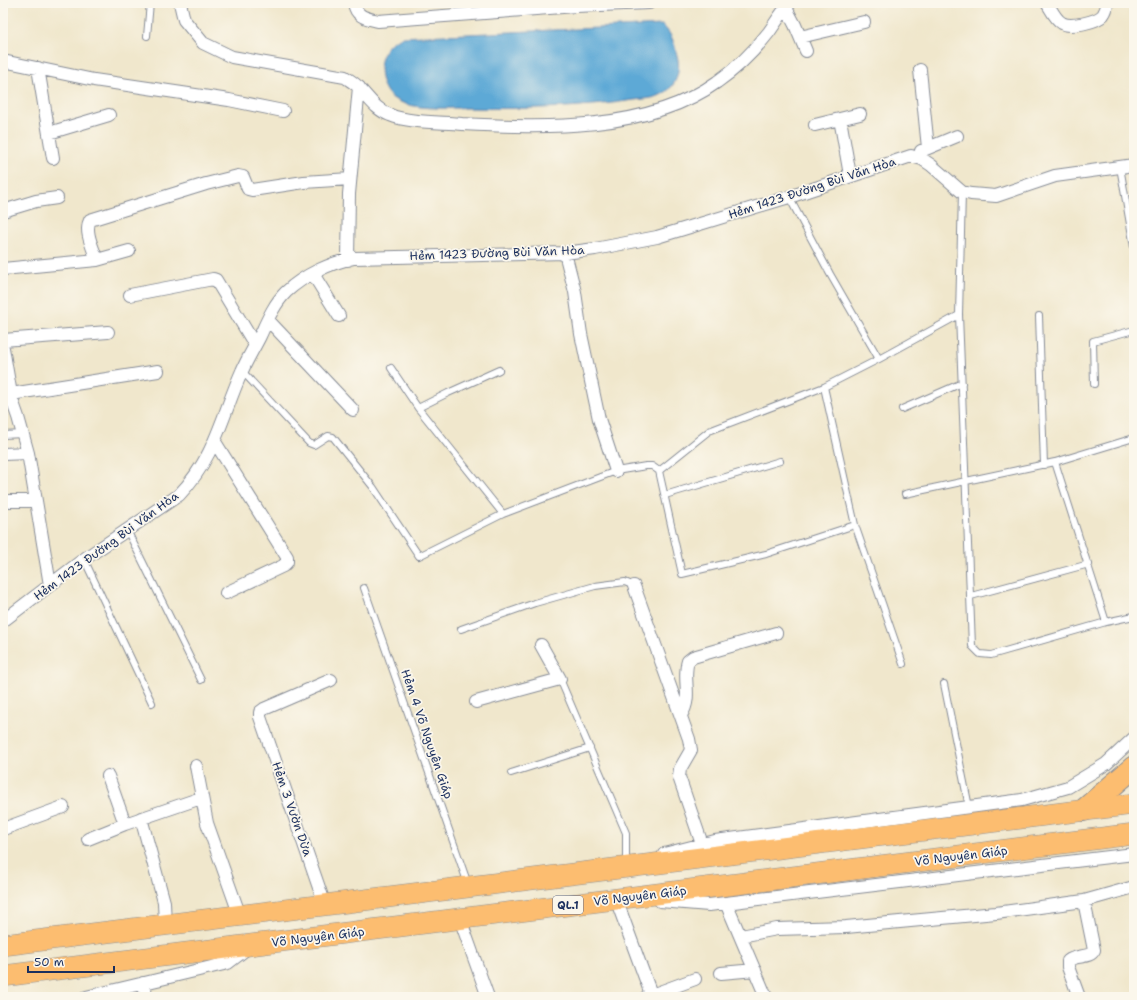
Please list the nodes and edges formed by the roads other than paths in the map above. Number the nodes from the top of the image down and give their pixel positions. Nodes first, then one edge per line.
1 (150, 3) edge
2 (180, 3) edge
3 (354, 3) edge
4 (649, 3) edge
5 (1047, 3) edge
6 (1107, 3) edge
7 (576, 5) edge
8 (788, 6) edge
9 (864, 22) dead end
10 (147, 36) dead end
11 (800, 37) junction
12 (806, 51) dead end
13 (3, 61) edge
14 (38, 68) junction
15 (920, 70) dead end
16 (359, 87) junction
17 (283, 110) dead end
18 (860, 114) dead end
19 (109, 115) dead end
20 (840, 119) junction
21 (816, 125) dead end
22 (49, 133) junction
23 (957, 136) dead end
24 (928, 148) junction
25 (911, 156) junction
26 (53, 158) dead end
27 (1134, 165) edge
28 (1120, 167) junction
29 (850, 175) junction
30 (350, 179) junction
31 (962, 192) junction
32 (789, 197) junction
33 (57, 198) dead end
34 (3, 211) edge
35 (1134, 247) edge
36 (129, 251) dead end
37 (565, 252) junction
38 (97, 260) junction
39 (348, 260) junction
40 (3, 269) edge
41 (313, 274) junction
42 (130, 295) dead end
43 (959, 314) junction
44 (339, 316) dead end
45 (1039, 316) dead end
46 (268, 320) junction
47 (1134, 330) edge
48 (108, 332) dead end
49 (3, 340) edge
50 (255, 345) junction
51 (3, 348) edge
52 (880, 359) junction
53 (391, 368) dead end
54 (499, 370) dead end
55 (242, 371) junction
56 (158, 372) dead end
57 (962, 383) junction
58 (1094, 384) dead end
59 (824, 387) junction
60 (10, 394) junction
61 (8, 408) edge
62 (418, 408) junction
63 (902, 409) dead end
64 (352, 410) dead end
65 (23, 434) junction
66 (3, 435) edge
67 (1134, 438) edge
68 (215, 442) junction
69 (28, 453) junction
70 (3, 454) edge
71 (780, 461) dead end
72 (1055, 462) junction
73 (1044, 464) junction
74 (616, 471) junction
75 (659, 471) junction
76 (967, 482) junction
77 (905, 494) dead end
78 (665, 495) junction
79 (3, 501) edge
80 (36, 501) junction
81 (503, 514) junction
82 (855, 525) junction
83 (127, 530) junction
84 (84, 559) junction
85 (1089, 564) junction
86 (50, 585) junction
87 (634, 586) joint
88 (364, 588) dead end
89 (226, 593) dead end
90 (971, 596) junction
91 (1134, 616) edge
92 (3, 621) edge
93 (1106, 622) junction
94 (461, 629) dead end
95 (776, 633) dead end
96 (541, 645) dead end
97 (903, 664) dead end
98 (560, 679) junction
99 (201, 680) dead end
100 (331, 680) dead end
101 (944, 684) dead end
102 (476, 702) dead end
103 (152, 703) dead end
104 (681, 715) junction
105 (1134, 738) edge
106 (590, 748) junction
107 (196, 766) dead end
108 (1134, 767) edge
109 (511, 773) dead end
110 (108, 776) dead end
111 (201, 798) junction
112 (1134, 804) edge
113 (62, 807) dead end
114 (969, 807) junction
115 (1084, 810) junction
116 (141, 818) junction
117 (125, 824) junction
118 (3, 829) edge
119 (1134, 834) edge
120 (88, 839) dead end
121 (702, 844) junction
122 (1134, 854) edge
123 (626, 864) junction
124 (598, 871) junction
125 (469, 887) junction
126 (1134, 887) edge
127 (619, 899) junction
128 (1084, 900) junction
129 (726, 903) junction
130 (325, 905) junction
131 (240, 916) junction
132 (460, 919) junction
133 (165, 925) junction
134 (741, 936) junction
135 (3, 945) edge
136 (251, 945) junction
137 (755, 970) junction
138 (721, 973) dead end
139 (3, 976) edge
140 (695, 979) dead end
141 (143, 983) junction
142 (649, 996) edge
143 (86, 997) edge
144 (147, 997) edge
145 (488, 997) edge
146 (766, 997) edge
147 (1079, 997) edge

1 - 10 lane
2 - 16 street
3 - 7 street
4 - 7 street
5 - 6 street
8 - 11 street
8 - 16 street
9 - 11 street
11 - 12 street
13 - 14 street
14 - 17 street
14 - 22 street
15 - 24 street
16 - 30 street
18 - 20 street
19 - 22 street
20 - 21 street
20 - 29 street
22 - 26 street
23 - 24 street
24 - 25 street
25 - 29 street, Hẻm 1423 Đường Bùi Văn Hòa
25 - 31 street, Hẻm 1423 Đường Bùi Văn Hòa
27 - 28 street
28 - 31 street
28 - 35 lane
29 - 32 street, Hẻm 1423 Đường Bùi Văn Hòa
30 - 38 street
30 - 39 street
31 - 43 lane
32 - 37 street, Hẻm 1423 Đường Bùi Văn Hòa
32 - 52 lane
33 - 34 street
36 - 38 street
37 - 39 street, Hẻm 1423 Đường Bùi Văn Hòa
37 - 74 street
38 - 40 street
39 - 41 street, Hẻm 1423 Đường Bùi Văn Hòa
41 - 44 street
41 - 46 street, Hẻm 1423 Đường Bùi Văn Hòa
42 - 50 street
43 - 52 lane
43 - 57 lane
45 - 73 lane
46 - 50 street, Hẻm 1423 Đường Bùi Văn Hòa
46 - 64 street
47 - 58 lane
48 - 49 street
50 - 55 street, Hẻm 1423 Đường Bùi Văn Hòa
51 - 60 street
52 - 59 lane
53 - 62 lane
54 - 62 lane
55 - 68 street, Hẻm 1423 Đường Bùi Văn Hòa
55 - 81 lane
56 - 60 street
57 - 63 lane
57 - 76 lane
59 - 75 lane
59 - 82 lane
60 - 61 street
61 - 65 street
62 - 81 lane
65 - 66 lane
65 - 69 street
67 - 72 lane
68 - 83 street, Hẻm 1423 Đường Bùi Văn Hòa
68 - 89 street
69 - 70 street
69 - 80 street
71 - 78 lane
72 - 73 lane
72 - 85 lane
73 - 76 lane
74 - 75 lane
74 - 81 lane
75 - 78 lane
76 - 77 lane
76 - 90 lane
78 - 82 lane
79 - 80 street
80 - 86 street
82 - 97 lane
83 - 84 street, Hẻm 1423 Đường Bùi Văn Hòa
83 - 99 lane
84 - 86 street, Hẻm 1423 Đường Bùi Văn Hòa
84 - 103 lane
85 - 90 lane
85 - 93 lane
86 - 92 street, Hẻm 1423 Đường Bùi Văn Hòa
87 - 94 lane
87 - 104 street
88 - 125 lane, Hẻm 4 Võ Nguyên Giáp
90 - 93 lane
91 - 93 lane
95 - 104 street
96 - 98 street
98 - 102 street
98 - 106 lane
100 - 130 street, Hẻm 3 Vườn Dừa
101 - 114 lane
104 - 121 street
105 - 114 street
106 - 109 lane
106 - 123 lane
107 - 111 street
108 - 115 highway
110 - 117 street
111 - 116 street
111 - 131 street
112 - 115 highway
113 - 118 street
114 - 121 street
115 - 124 highway
116 - 117 street
116 - 133 street
117 - 120 street
119 - 127 highway, Võ Nguyên Giáp / QL.1
121 - 123 street
122 - 129 street
123 - 124 street
124 - 125 highway
125 - 130 highway
126 - 128 street
127 - 129 street
127 - 132 highway, Võ Nguyên Giáp / QL.1
127 - 142 street
128 - 134 street
128 - 147 street
129 - 134 street
130 - 131 highway
131 - 133 highway
132 - 136 highway, Võ Nguyên Giáp / QL.1
132 - 145 street
133 - 135 highway
134 - 137 street
136 - 139 highway, Võ Nguyên Giáp / QL.1
136 - 141 street
137 - 138 street
137 - 146 street
140 - 142 street
141 - 143 street
141 - 144 street

